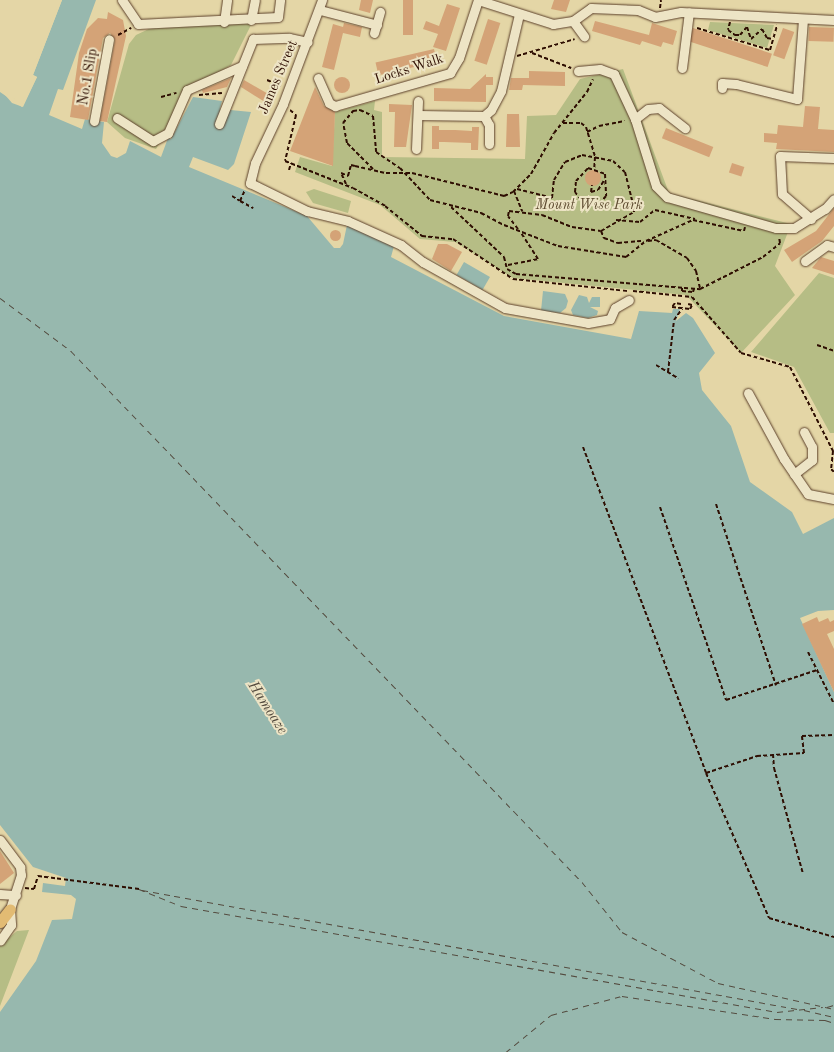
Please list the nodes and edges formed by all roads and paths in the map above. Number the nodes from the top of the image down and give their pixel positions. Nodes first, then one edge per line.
1 (122, 0) edge
2 (227, 0) edge
3 (255, 0) edge
4 (280, 0) edge
5 (322, 0) edge
6 (478, 0) edge
7 (320, 10) junction
8 (380, 12) dead end
9 (689, 12) junction
10 (519, 14) junction
11 (730, 15) junction
12 (778, 17) junction
13 (803, 19) junction
14 (251, 20) junction
15 (834, 20) edge
16 (573, 21) junction
17 (224, 22) junction
18 (138, 24) junction
19 (686, 25) junction
20 (584, 36) joint
21 (108, 39) joint
22 (773, 39) junction
23 (308, 42) junction
24 (532, 53) junction
25 (508, 54) junction
26 (242, 66) junction
27 (682, 68) dead end
28 (595, 70) junction
29 (578, 71) joint
30 (318, 78) dead end
31 (268, 80) dead end
32 (288, 88) junction
33 (722, 88) dead end
34 (190, 94) junction
35 (230, 94) junction
36 (161, 97) dead end
37 (418, 101) dead end
38 (283, 104) junction
39 (418, 115) junction
40 (484, 116) junction
41 (118, 118) dead end
42 (635, 118) junction
43 (94, 120) dead end
44 (563, 123) junction
45 (219, 124) dead end
46 (685, 128) dead end
47 (587, 132) junction
48 (489, 144) dead end
49 (416, 149) dead end
50 (834, 158) edge
51 (595, 159) junction
52 (291, 163) junction
53 (373, 169) junction
54 (289, 170) dead end
55 (594, 170) junction
56 (404, 173) junction
57 (605, 179) junction
58 (592, 185) dead end
59 (248, 186) dead end
60 (353, 188) junction
61 (516, 190) junction
62 (232, 196) dead end
63 (834, 199) edge
64 (240, 201) junction
65 (633, 204) junction
66 (628, 205) dead end
67 (451, 207) junction
68 (253, 208) dead end
69 (522, 211) junction
70 (810, 219) junction
71 (616, 220) junction
72 (696, 220) junction
73 (747, 222) junction
74 (776, 228) junction
75 (520, 231) junction
76 (601, 231) junction
77 (646, 241) junction
78 (834, 247) edge
79 (805, 261) dead end
80 (508, 265) junction
81 (682, 288) junction
82 (694, 289) junction
83 (700, 289) junction
84 (688, 291) junction
85 (687, 297) junction
86 (629, 300) dead end
87 (680, 304) dead end
88 (688, 304) dead end
89 (682, 309) junction
90 (818, 345) dead end
91 (834, 351) edge
92 (656, 366) dead end
93 (668, 372) junction
94 (678, 378) dead end
95 (748, 393) dead end
96 (804, 432) dead end
97 (583, 447) dead end
98 (833, 451) edge
99 (834, 472) edge
100 (794, 474) junction
101 (834, 499) edge
102 (716, 504) dead end
103 (660, 507) dead end
104 (808, 652) dead end
105 (817, 670) junction
106 (776, 685) junction
107 (834, 704) edge
108 (834, 735) edge
109 (773, 754) junction
110 (706, 773) junction
111 (0, 840) edge
112 (804, 874) dead end
113 (139, 889) dead end
114 (17, 891) junction
115 (0, 894) edge
116 (10, 909) junction
117 (1, 920) edge
118 (834, 936) edge
119 (0, 940) edge

1 - 18 street
2 - 17 street
3 - 14 street
4 - 14 street
5 - 7 street, James Street
6 - 10 street
6 - 30 street, Locks Walk
7 - 8 street
7 - 23 street, James Street
9 - 11 street
9 - 16 street
9 - 19 street
10 - 16 street
10 - 25 street
11 - 12 street
11 - 22 path
12 - 13 street
12 - 22 path
13 - 15 street
13 - 33 street
14 - 17 street
16 - 20 street
17 - 18 street
18 - 21 path
19 - 22 path
19 - 27 street
20 - 24 path
21 - 43 street, No.1 Slip
23 - 26 street
23 - 32 street, James Street
24 - 25 path
24 - 29 path
25 - 40 street
26 - 34 street
26 - 35 street
28 - 29 street
28 - 42 street
28 - 44 path
31 - 32 path
32 - 38 street, James Street
34 - 35 path
34 - 36 path
34 - 41 street
35 - 45 street
37 - 39 street
38 - 52 path
38 - 86 street, James Street
39 - 40 street
39 - 49 street
40 - 48 street
42 - 46 street
42 - 47 path
42 - 73 street
44 - 47 path
44 - 61 path
47 - 51 path
50 - 70 street
51 - 55 path
51 - 61 path
51 - 65 path
52 - 54 path
52 - 60 path
53 - 56 path
53 - 56 path
53 - 60 path
55 - 57 path
55 - 57 path
56 - 61 path
56 - 67 path
57 - 58 path
59 - 64 path
60 - 85 path
61 - 69 path
62 - 64 path
63 - 70 street
64 - 68 path
65 - 66 path
65 - 71 path
67 - 75 path
67 - 80 path
69 - 75 path
69 - 76 path
70 - 74 street
71 - 72 path
71 - 76 path
72 - 73 path
72 - 77 path
73 - 74 street
74 - 83 path
75 - 77 path
75 - 80 path
76 - 77 path
77 - 83 path
78 - 79 street
80 - 81 path
81 - 82 path
81 - 84 path
82 - 83 path
82 - 84 path
84 - 85 path
85 - 98 path
87 - 89 path
88 - 89 path
89 - 93 path
90 - 91 path
92 - 93 path
93 - 94 path
95 - 100 street
96 - 100 street
97 - 110 path
98 - 99 path
100 - 101 street
102 - 106 path
103 - 106 path
104 - 105 path
105 - 106 path
105 - 107 path
108 - 109 path
109 - 110 path
109 - 112 path
110 - 118 path
111 - 114 street
113 - 114 path
114 - 115 street
114 - 116 street
116 - 117 main road
116 - 119 street

